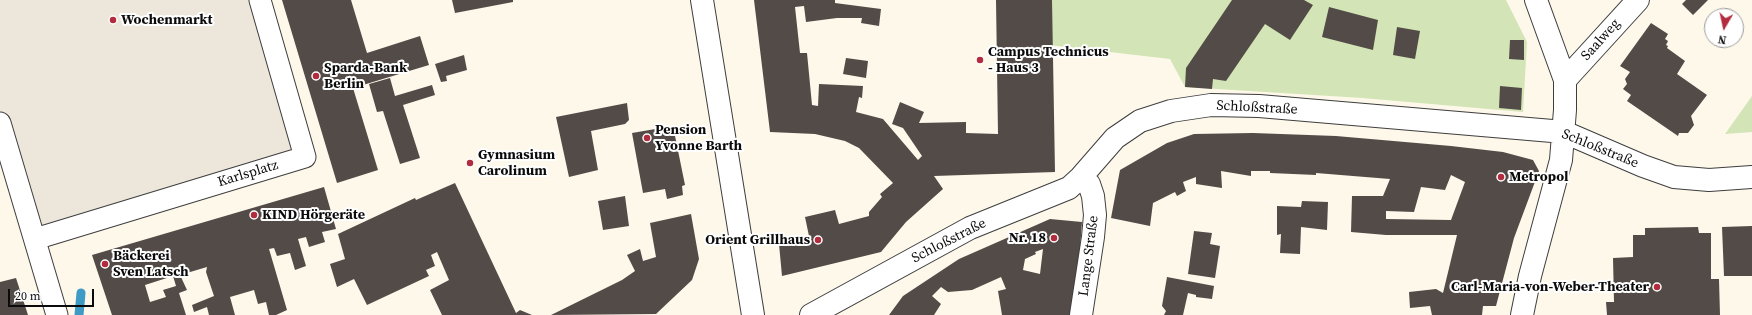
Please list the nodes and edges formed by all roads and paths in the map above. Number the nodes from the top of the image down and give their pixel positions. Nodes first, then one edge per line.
1 (260, 0) edge
2 (702, 0) edge
3 (1638, 0) edge
4 (1537, 3) edge
5 (1565, 80) junction
6 (0, 124) edge
7 (1564, 132) junction
8 (1081, 177) junction
9 (1752, 177) edge
10 (35, 239) junction
11 (57, 315) edge
12 (753, 315) edge
13 (811, 315) edge
14 (1081, 315) edge
15 (1522, 315) edge

1 - 10 street, Karlsplatz
2 - 12 street
3 - 5 street, Saalweg
4 - 5 street
5 - 7 street
6 - 10 street
7 - 8 street, Schloßstraße
7 - 9 street, Schloßstraße
7 - 15 street
8 - 13 street, Schloßstraße
8 - 14 street, Lange Straße
10 - 11 street

